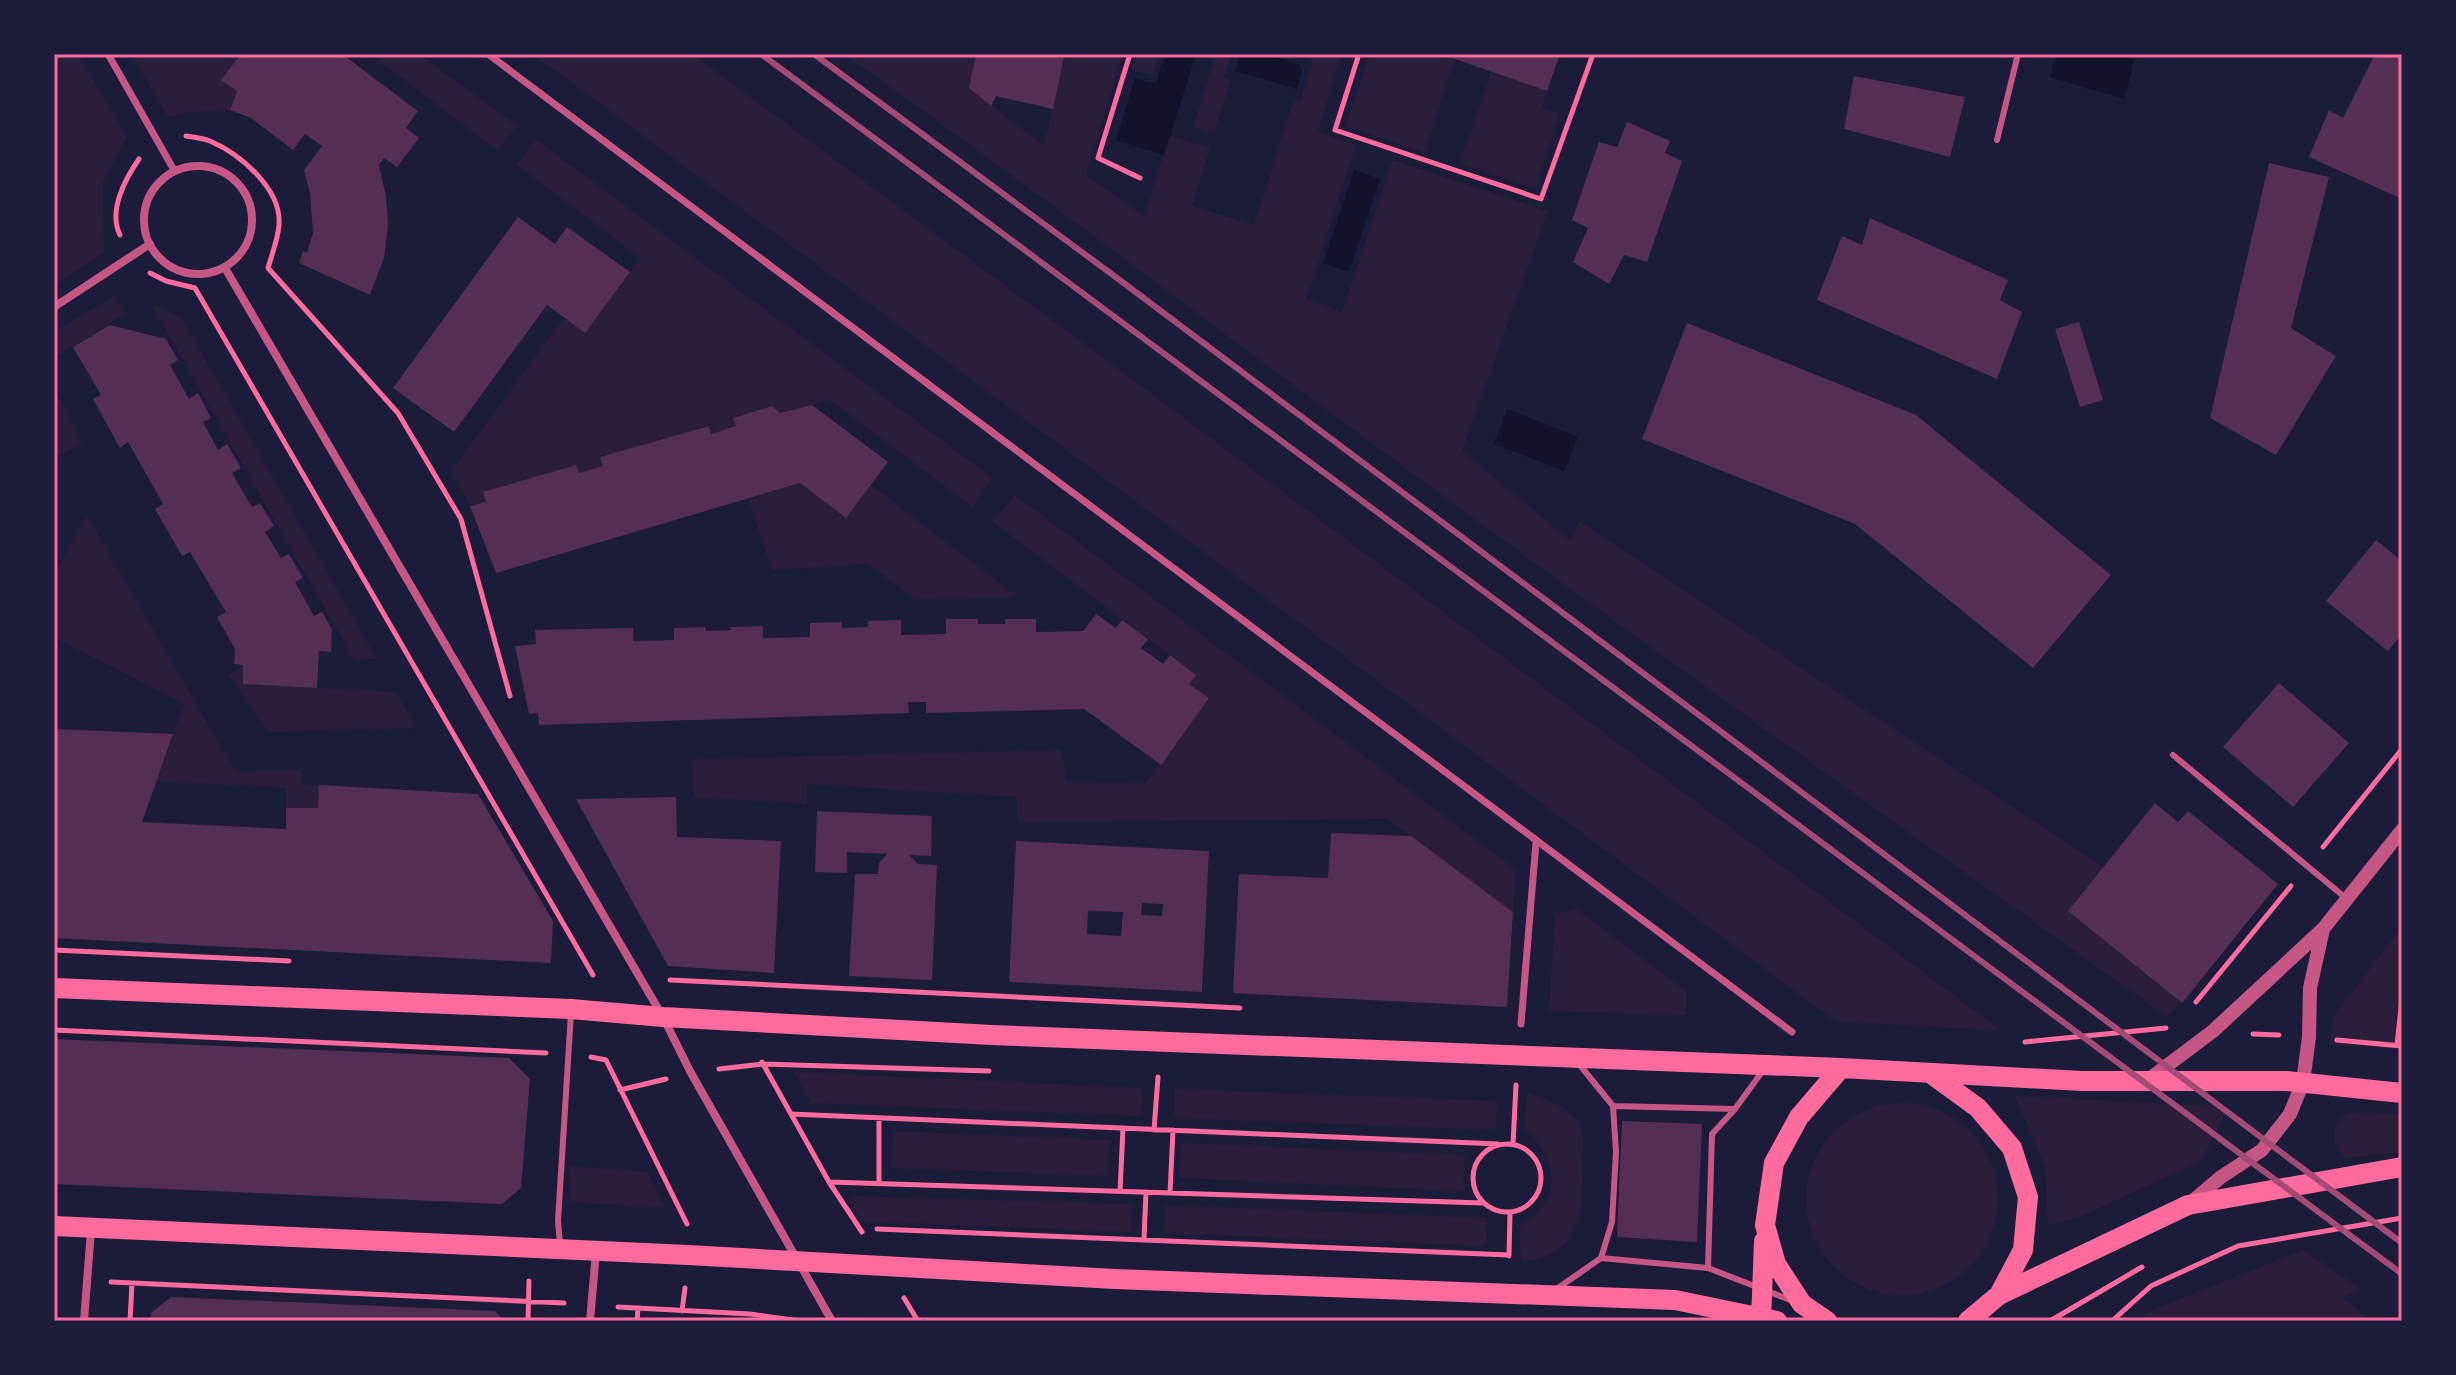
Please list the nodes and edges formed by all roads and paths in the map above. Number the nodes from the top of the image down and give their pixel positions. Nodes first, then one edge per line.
1 (108, 54) edge
2 (488, 54) edge
3 (1130, 54) edge
4 (1359, 54) edge
5 (1593, 54) edge
6 (2018, 54) edge
7 (1997, 140) dead end
8 (160, 143) junction
9 (174, 170) junction
10 (1140, 178) dead end
11 (150, 244) junction
12 (131, 256) junction
13 (225, 268) junction
14 (54, 307) edge
15 (517, 707) dead end
16 (2402, 749) edge
17 (2173, 755) dead end
18 (2402, 830) edge
19 (1536, 842) junction
20 (2308, 865) junction
21 (2347, 899) junction
22 (2323, 929) junction
23 (54, 950) edge
24 (292, 961) dead end
25 (577, 974) dead end
26 (593, 975) junction
27 (638, 977) junction
28 (54, 988) edge
29 (2402, 999) edge
30 (2195, 1004) dead end
31 (571, 1009) junction
32 (1250, 1009) dead end
33 (663, 1017) junction
34 (1521, 1024) dead end
35 (2176, 1027) dead end
36 (54, 1030) edge
37 (1792, 1032) dead end
38 (2024, 1042) dead end
39 (2397, 1045) dead end
40 (569, 1054) junction
41 (1575, 1059) junction
42 (1766, 1066) junction
43 (1841, 1068) junction
44 (1000, 1071) dead end
45 (1930, 1072) junction
46 (691, 1073) junction
47 (1158, 1077) dead end
48 (2148, 1080) junction
49 (2303, 1082) junction
50 (620, 1090) junction
51 (2402, 1093) edge
52 (1613, 1106) junction
53 (1735, 1109) junction
54 (879, 1118) junction
55 (1123, 1128) junction
56 (1154, 1130) junction
57 (1173, 1130) junction
58 (1498, 1144) junction
59 (2402, 1167) edge
60 (879, 1183) junction
61 (1120, 1191) junction
62 (1146, 1192) junction
63 (1170, 1193) junction
64 (1483, 1203) junction
65 (2188, 1205) junction
66 (2402, 1218) edge
67 (1765, 1225) junction
68 (54, 1226) edge
69 (91, 1227) junction
70 (675, 1227) dead end
71 (860, 1229) dead end
72 (1144, 1239) junction
73 (560, 1250) junction
74 (596, 1252) junction
75 (1509, 1255) dead end
76 (1601, 1258) junction
77 (798, 1263) junction
78 (2145, 1265) dead end
79 (1708, 1268) junction
80 (86, 1281) junction
81 (132, 1283) junction
82 (1761, 1289) junction
83 (1548, 1295) junction
84 (1999, 1295) junction
85 (529, 1302) junction
86 (591, 1304) junction
87 (1802, 1304) junction
88 (638, 1308) junction
89 (750, 1314) junction
90 (1767, 1320) edge
91 (84, 1321) edge
92 (130, 1321) edge
93 (528, 1321) edge
94 (590, 1321) edge
95 (637, 1321) edge
96 (754, 1321) edge
97 (803, 1321) edge
98 (832, 1321) edge
99 (1827, 1321) edge
100 (1968, 1321) edge
101 (2050, 1321) edge
102 (2112, 1321) edge

1 - 8 street
2 - 19 street
3 - 10 path
4 - 5 path
6 - 7 lane
8 - 9 street
8 - 12 path
8 - 15 path
9 - 11 street
9 - 13 street
11 - 12 street
11 - 13 street
12 - 14 street
12 - 26 path
13 - 27 street
16 - 20 path
17 - 20 lane
18 - 21 street
19 - 34 street
19 - 37 street
20 - 21 lane
20 - 30 path
21 - 22 street
22 - 48 street
22 - 49 street
23 - 24 path
25 - 26 path
26 - 27 path
27 - 32 path
27 - 33 street
28 - 31 main road
29 - 39 path
31 - 33 main road
31 - 40 lane
33 - 41 main road
33 - 46 street
35 - 38 path
36 - 40 path
40 - 50 path
40 - 73 lane
41 - 42 main road
41 - 52 lane
42 - 43 main road
42 - 53 lane
43 - 45 main road
43 - 67 main road
44 - 46 path
45 - 48 main road
45 - 84 main road
46 - 50 path
46 - 77 street
47 - 56 path
48 - 49 main road
49 - 51 main road
49 - 65 street
50 - 70 path
52 - 53 lane
52 - 76 lane
53 - 79 lane
54 - 55 path
54 - 60 path
54 - 60 path
55 - 56 path
55 - 61 path
56 - 57 path
57 - 58 path
57 - 63 path
58 - 64 path
58 - 64 path
59 - 65 main road
60 - 61 path
61 - 62 path
62 - 63 path
62 - 72 path
63 - 64 path
65 - 84 main road
66 - 102 path
67 - 82 main road
67 - 87 main road
68 - 69 main road
69 - 73 main road
69 - 80 street
71 - 72 path
72 - 75 path
73 - 74 main road
74 - 77 main road
74 - 86 street
76 - 79 lane
76 - 83 lane
77 - 83 main road
77 - 98 street
78 - 101 path
79 - 82 lane
80 - 81 path
80 - 91 street
81 - 85 path
81 - 92 path
82 - 87 lane
82 - 90 main road
83 - 90 main road
84 - 100 main road
85 - 86 path
85 - 93 path
86 - 88 path
86 - 94 street
87 - 99 main road
88 - 89 path
88 - 95 path
89 - 96 path
89 - 97 path

